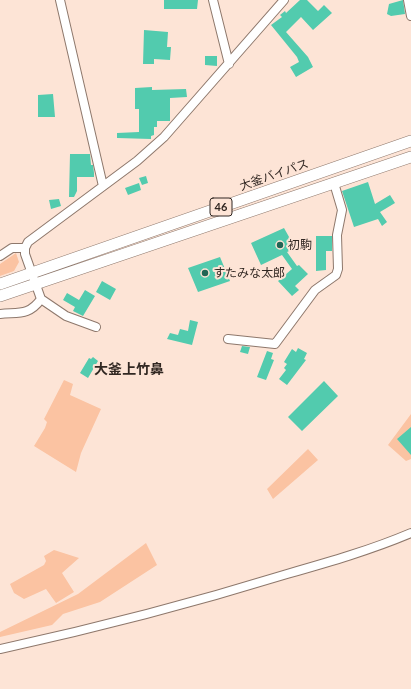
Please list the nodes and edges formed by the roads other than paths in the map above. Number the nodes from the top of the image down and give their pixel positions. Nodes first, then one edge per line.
1 (60, 0) edge
2 (213, 0) edge
3 (284, 0) edge
4 (408, 0) edge
5 (411, 16) edge
6 (229, 64) junction
7 (411, 142) edge
8 (411, 157) edge
9 (334, 183) junction
10 (103, 186) junction
11 (25, 248) junction
12 (0, 256) edge
13 (34, 278) junction
14 (0, 284) edge
15 (0, 296) edge
16 (40, 299) junction
17 (0, 314) edge
18 (96, 327) dead end
19 (228, 339) dead end
20 (411, 533) edge
21 (0, 650) edge

1 - 10 street
2 - 6 street
3 - 6 street
4 - 5 street
6 - 10 street
7 - 13 highway, 大釜バイパス / 46
8 - 9 highway, 46
9 - 13 highway, 46
9 - 19 street
10 - 11 street
11 - 12 street
11 - 13 street
13 - 14 highway, 46
13 - 15 highway, 46
13 - 16 street
16 - 17 street
16 - 18 street
20 - 21 street

